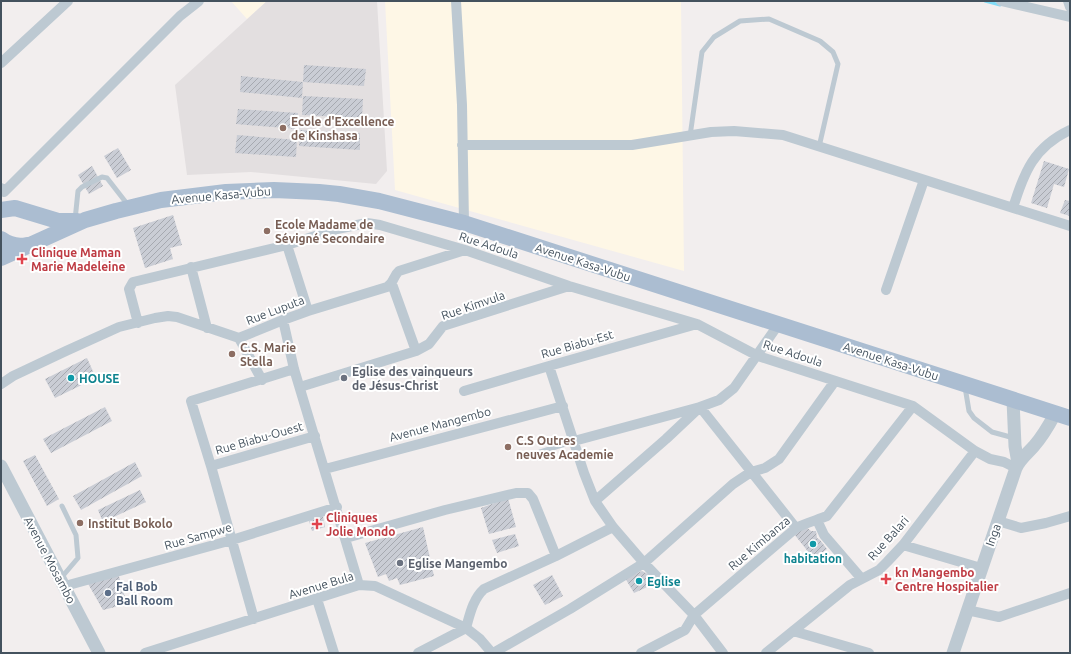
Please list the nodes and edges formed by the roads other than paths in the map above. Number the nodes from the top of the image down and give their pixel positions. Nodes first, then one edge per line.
1 (68, 1) edge
2 (199, 1) edge
3 (456, 1) edge
4 (1000, 1) edge
5 (1068, 1) edge
6 (1070, 7) edge
7 (1070, 17) edge
8 (1, 63) edge
9 (1070, 130) edge
10 (690, 136) junction
11 (462, 145) junction
12 (819, 147) junction
13 (924, 180) junction
14 (2, 203) edge
15 (130, 207) junction
16 (1014, 208) junction
17 (80, 220) junction
18 (464, 223) junction
19 (1070, 226) edge
20 (1, 239) edge
21 (32, 243) junction
22 (287, 245) junction
23 (465, 250) junction
24 (1, 258) edge
25 (191, 267) junction
26 (392, 284) junction
27 (569, 286) junction
28 (886, 290) dead end
29 (308, 311) junction
30 (283, 320) junction
31 (138, 323) junction
32 (697, 324) junction
33 (778, 325) junction
34 (207, 328) junction
35 (239, 338) junction
36 (416, 351) junction
37 (758, 356) junction
38 (549, 366) junction
39 (294, 369) junction
40 (262, 380) junction
41 (835, 381) junction
42 (1, 384) edge
43 (965, 384) junction
44 (300, 387) junction
45 (464, 391) dead end
46 (1013, 400) junction
47 (563, 406) junction
48 (913, 406) junction
49 (700, 407) junction
50 (1063, 416) edge
51 (315, 436) junction
52 (1014, 438) junction
53 (574, 441) junction
54 (975, 450) junction
55 (525, 457) dead end
56 (1, 466) edge
57 (211, 466) junction
58 (1017, 466) junction
59 (325, 469) junction
60 (751, 472) junction
61 (595, 501) junction
62 (62, 506) dead end
63 (337, 507) junction
64 (1070, 516) edge
65 (817, 520) junction
66 (998, 521) junction
67 (613, 526) junction
68 (796, 528) junction
69 (346, 538) junction
70 (232, 540) junction
71 (903, 545) junction
72 (556, 556) junction
73 (644, 563) junction
74 (981, 568) junction
75 (861, 578) junction
76 (63, 583) junction
77 (359, 585) junction
78 (1070, 593) edge
79 (317, 599) junction
80 (967, 610) junction
81 (694, 615) junction
82 (254, 619) junction
83 (466, 628) junction
84 (793, 631) junction
85 (99, 653) edge
86 (145, 653) edge
87 (334, 653) edge
88 (418, 653) edge
89 (492, 653) edge
90 (642, 653) edge
91 (723, 653) edge
92 (766, 653) edge
93 (869, 653) edge
94 (953, 653) edge

1 - 8 street
2 - 14 street
3 - 11 street
4 - 7 street
5 - 6 street
9 - 16 street
10 - 11 street
10 - 12 street
10 - 12 lane
11 - 18 street
12 - 13 street
13 - 16 street
13 - 28 street
14 - 17 main road, Avenue Kasa-Vubu
15 - 17 main road, Avenue Kasa-Vubu
15 - 17 lane
15 - 18 main road, Avenue Kasa-Vubu
16 - 19 street
17 - 21 main road, Avenue Kasa-Vubu
18 - 33 main road, Avenue Kasa-Vubu
20 - 21 main road
21 - 24 main road, Avenue Kasa-Vubu
22 - 23 street, Rue Adoula
22 - 25 street, Rue Adoula
22 - 29 street
23 - 26 street
23 - 27 street, Rue Adoula
25 - 31 street, Rue Adoula
25 - 34 street
26 - 29 street, Rue Luputa
26 - 36 street
27 - 32 street, Rue Adoula
27 - 36 street, Rue Kimvula
29 - 30 street, Rue Luputa
30 - 35 street, Rue Luputa
30 - 39 street
31 - 34 street, Rue Luputa
31 - 42 street, Rue Luputa
32 - 37 street, Rue Adoula
32 - 38 street, Rue Biabu-Est
33 - 37 street
33 - 43 main road, Avenue Kasa-Vubu
34 - 35 street, Rue Luputa
35 - 40 street
36 - 44 street, Rue Kimvula
37 - 41 street, Rue Adoula
37 - 49 street
38 - 45 street, Rue Biabu-Est
38 - 47 street
39 - 40 street
39 - 44 street
40 - 57 street
41 - 48 street, Rue Adoula
41 - 60 street
43 - 46 main road, Avenue Kasa-Vubu
43 - 52 lane
44 - 51 street
46 - 50 main road, Avenue Kasa-Vubu
46 - 52 street, Inga
47 - 53 street
47 - 59 street, Avenue Mangembo
48 - 54 street, Rue Adoula
48 - 65 street, Rue Kimbanza
49 - 53 street
49 - 60 street
49 - 61 street
50 - 58 street, Inga
51 - 57 street, Rue Biabu-Ouest
51 - 59 street
52 - 58 street, Inga
53 - 55 lane
53 - 61 street
54 - 58 street, Rue Adoula
54 - 71 street, Rue Balari
56 - 76 street, Avenue Mosambo
57 - 70 street
58 - 66 street, Inga
59 - 63 street
60 - 68 street
60 - 73 street
61 - 67 street
62 - 76 lane
63 - 69 street
63 - 70 street, Rue Sampwe
64 - 66 street
65 - 68 street, Rue Kimbanza
65 - 75 street
66 - 74 street, Inga
67 - 72 street
67 - 73 street
68 - 81 street, Rue Kimbanza
69 - 72 street
69 - 77 street
70 - 76 street, Rue Sampwe
70 - 82 street
71 - 74 street
71 - 75 street, Rue Balari
72 - 83 street
73 - 81 street
73 - 89 street
74 - 80 street, Inga
75 - 84 street, Rue Balari
76 - 85 street, Avenue Mosambo
77 - 79 street, Avenue Bula
77 - 83 street, Avenue Bula
78 - 80 street
79 - 82 street, Avenue Bula
79 - 87 street
80 - 94 street, Inga
81 - 90 street, Rue Kimbanza
81 - 91 street
82 - 86 street, Avenue Bula
83 - 88 street
83 - 89 street, Avenue Bula
84 - 92 street, Rue Balari
84 - 93 street

